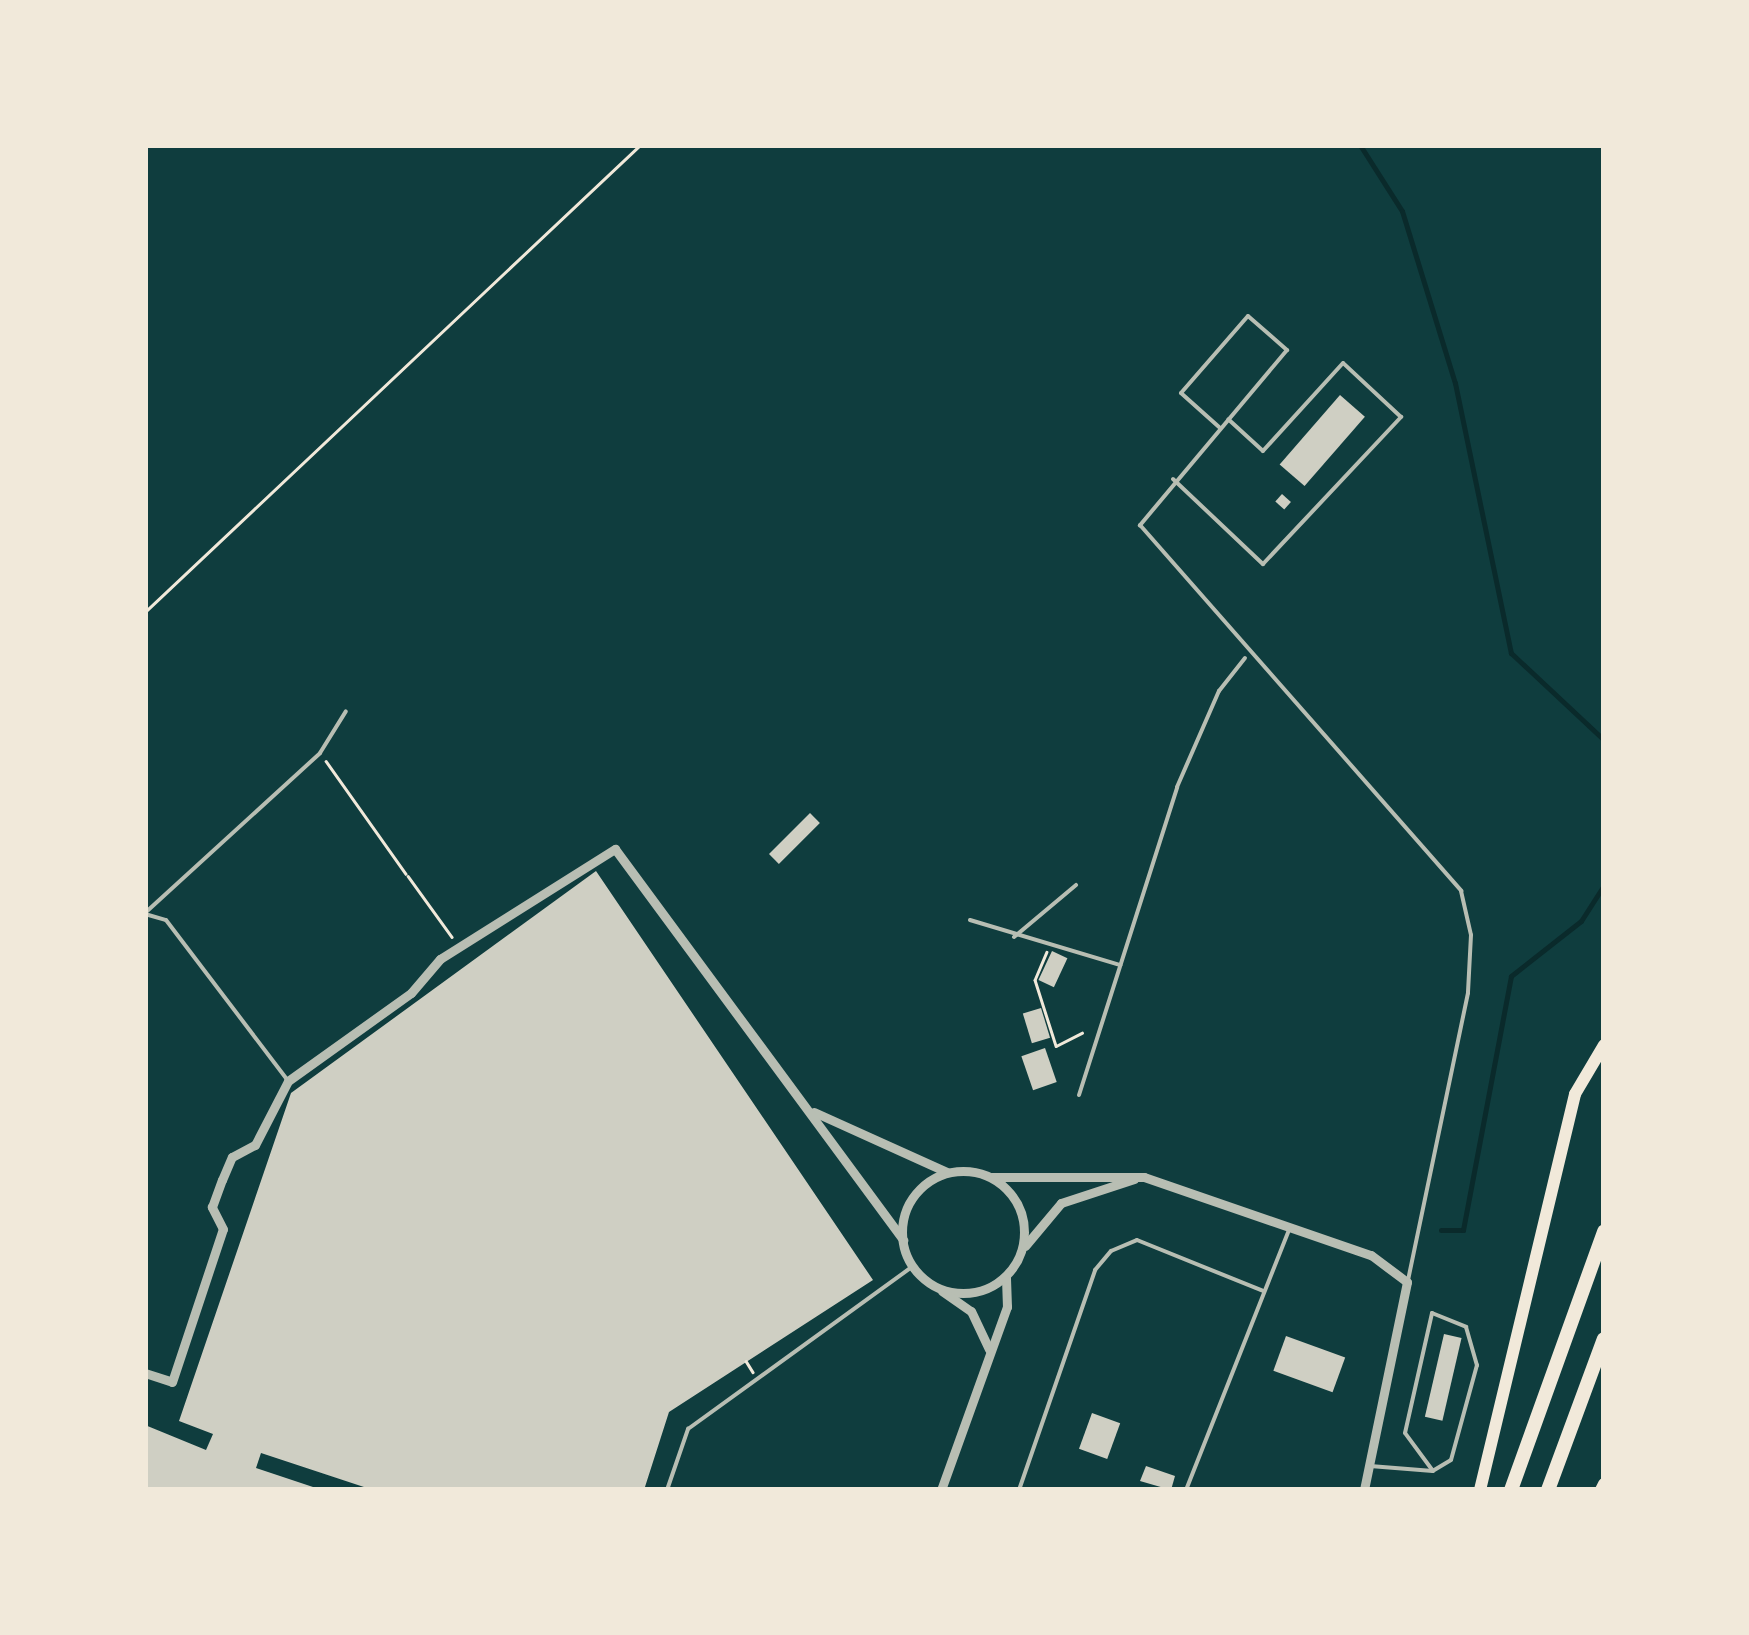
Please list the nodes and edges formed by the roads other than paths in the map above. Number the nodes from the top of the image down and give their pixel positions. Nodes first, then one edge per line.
1 (1227, 418) junction
2 (1219, 427) junction
3 (1174, 479) junction
4 (1246, 656) junction
5 (346, 712) dead end
6 (1076, 884) dead end
7 (145, 913) edge
8 (970, 920) dead end
9 (1014, 936) junction
10 (1120, 965) junction
11 (1604, 1045) edge
12 (288, 1081) junction
13 (1078, 1096) dead end
14 (814, 1112) junction
15 (947, 1172) junction
16 (1144, 1176) junction
17 (992, 1178) junction
18 (1289, 1230) junction
19 (1604, 1231) edge
20 (903, 1240) junction
21 (1019, 1257) junction
22 (913, 1266) junction
23 (1006, 1276) junction
24 (1408, 1282) junction
25 (936, 1287) junction
26 (1263, 1291) junction
27 (1604, 1338) edge
28 (989, 1352) junction
29 (145, 1373) edge
30 (1370, 1466) junction
31 (1433, 1471) junction
32 (666, 1490) edge
33 (941, 1490) edge
34 (1020, 1490) edge
35 (1186, 1490) edge
36 (1364, 1490) edge
37 (1480, 1490) edge
38 (1511, 1490) edge
39 (1548, 1490) edge

1 - 2 lane
1 - 2 lane
1 - 3 lane
2 - 3 lane
3 - 4 lane
4 - 10 lane
4 - 24 lane
5 - 7 lane
6 - 9 lane
7 - 12 lane
8 - 9 lane
9 - 10 lane
10 - 13 lane
11 - 37 main road
12 - 14 street
12 - 29 street
14 - 15 street
14 - 20 street
15 - 17 street
15 - 20 street
16 - 17 street
16 - 18 street
16 - 21 street
17 - 21 street
18 - 24 street
18 - 26 lane
19 - 38 highway
20 - 22 street
21 - 23 street
22 - 25 street
22 - 32 lane
23 - 25 street
23 - 28 street
24 - 30 street
25 - 28 street
26 - 34 lane
26 - 35 lane
27 - 39 highway
28 - 33 street
30 - 31 lane
30 - 36 street
31 - 31 lane

